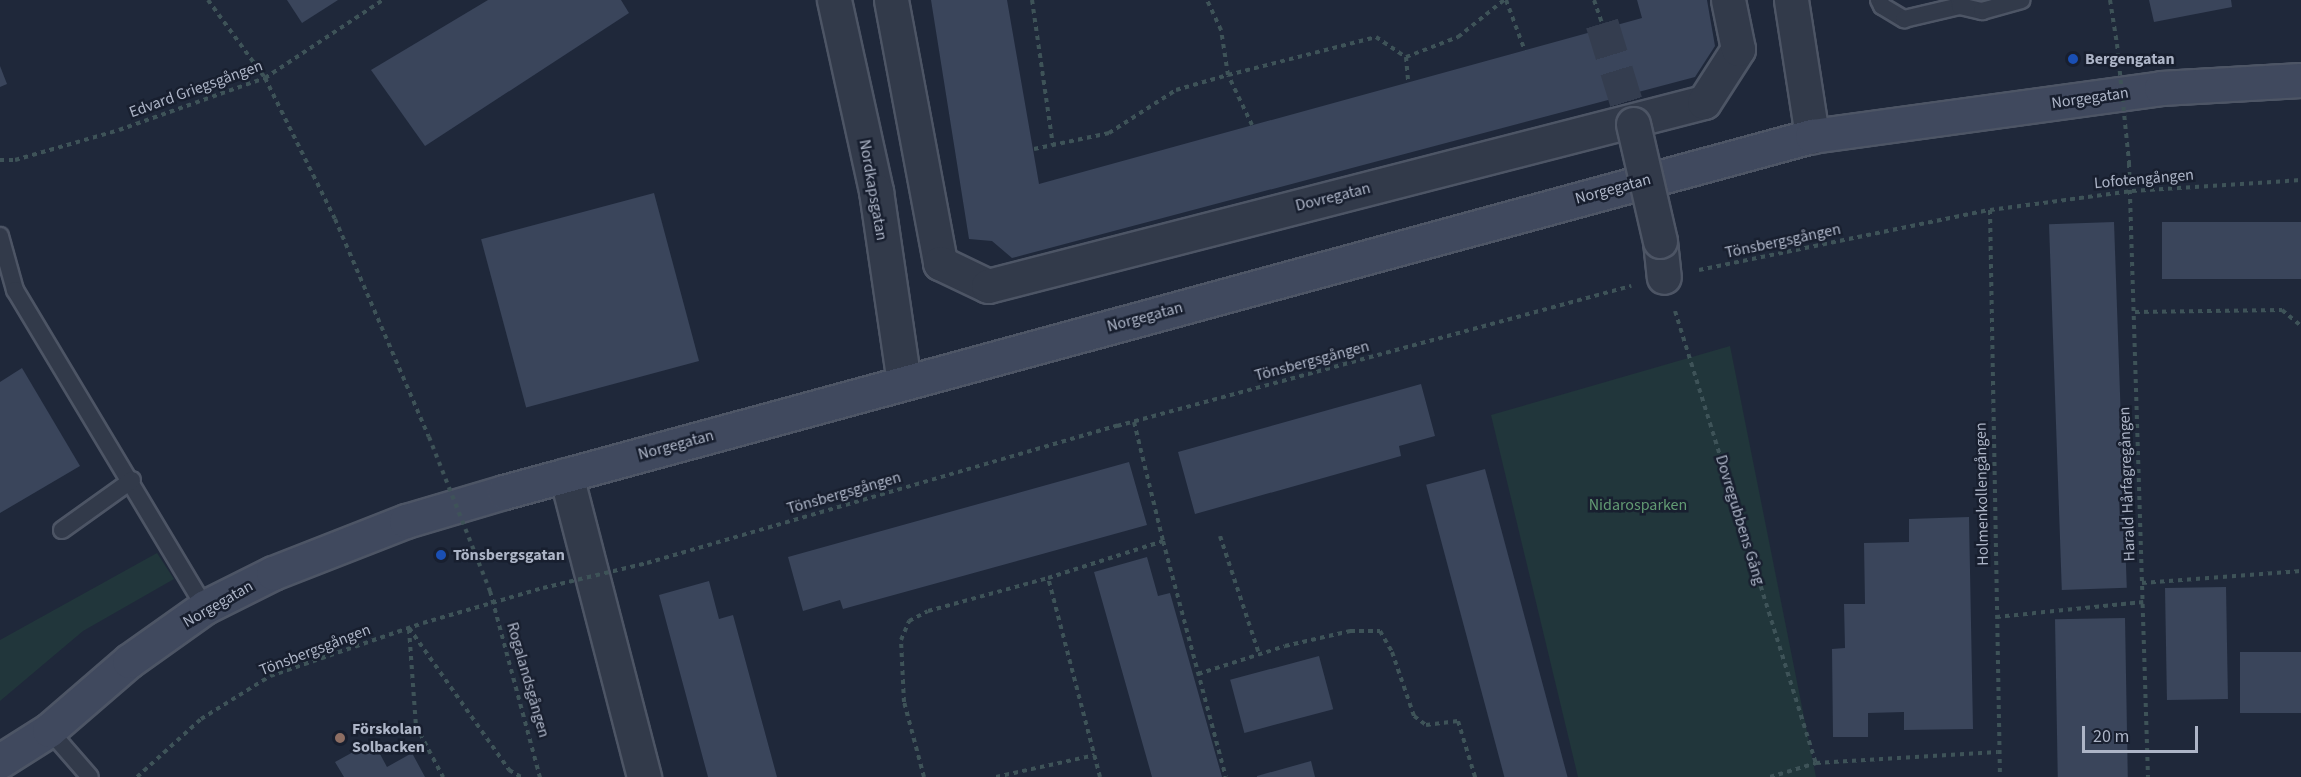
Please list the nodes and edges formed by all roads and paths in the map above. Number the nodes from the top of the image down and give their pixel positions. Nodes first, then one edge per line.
1 (208, 0) edge
2 (383, 0) edge
3 (834, 0) edge
4 (891, 0) edge
5 (1032, 0) edge
6 (1207, 0) edge
7 (1505, 0) edge
8 (1594, 0) edge
9 (1728, 0) edge
10 (1791, 0) edge
11 (1879, 0) edge
12 (2022, 0) edge
13 (2110, 0) edge
14 (1959, 3) edge
15 (1602, 23) tunnel mouth
16 (1524, 51) dead end
17 (1406, 57) junction
18 (1228, 75) junction
19 (265, 78) junction
20 (2301, 80) edge
21 (1408, 82) dead end
22 (1633, 124) tunnel mouth
23 (1252, 125) dead end
24 (1812, 136) junction
25 (1053, 145) junction
26 (1034, 149) dead end
27 (0, 160) edge
28 (923, 178) junction
29 (2301, 180) edge
30 (876, 191) junction
31 (2132, 191) junction
32 (1990, 210) junction
33 (0, 236) edge
34 (1664, 277) junction
35 (2134, 312) junction
36 (2301, 327) edge
37 (904, 382) junction
38 (1134, 422) junction
39 (566, 475) junction
40 (132, 480) junction
41 (62, 530) dead end
42 (1220, 536) dead end
43 (1163, 541) junction
44 (2301, 571) edge
45 (1048, 578) junction
46 (2142, 583) junction
47 (2143, 602) junction
48 (495, 605) junction
49 (205, 608) junction
50 (1996, 617) junction
51 (409, 628) junction
52 (1259, 654) junction
53 (1198, 674) junction
54 (49, 730) junction
55 (1998, 753) junction
56 (1095, 755) junction
57 (0, 761) edge
58 (1816, 763) junction
59 (10, 777) edge
60 (90, 777) edge
61 (137, 777) edge
62 (443, 777) edge
63 (521, 777) edge
64 (540, 777) edge
65 (644, 777) edge
66 (924, 777) edge
67 (996, 777) edge
68 (1100, 777) edge
69 (1226, 777) edge
70 (1475, 777) edge
71 (1770, 777) edge
72 (2000, 777) edge
73 (2148, 777) edge

1 - 19 path, Rogalandsgången
2 - 19 path, Edvard Griegsgången
3 - 30 street, Nordkapsgatan
4 - 28 street, Dovregatan
5 - 25 path
6 - 18 path
7 - 16 path
7 - 17 path
8 - 15 path
9 - 28 street, Dovregatan
10 - 24 street
11 - 14 lane
12 - 14 lane
13 - 31 path, Harald Hårfagregången, bridge
17 - 18 path
17 - 21 path
18 - 23 path
18 - 25 path
19 - 27 path, Edvard Griegsgången
19 - 48 path, Rogalandsgången, bridge
20 - 24 street, Norgegatan
22 - 34 street, bridge
24 - 37 street, Norgegatan
25 - 26 path
28 - 30 street
29 - 31 path, Lofotengången
30 - 37 street, Nordkapsgatan
31 - 32 path, Lofotengången
31 - 35 path, Harald Hårfagregången
32 - 34 path, Tönsbergsgången
32 - 50 path, Holmenkollengången
33 - 40 lane
34 - 38 path, Tönsbergsgången
34 - 58 path, Dovregubbens Gång
35 - 36 path
35 - 46 path, Harald Hårfagregången
37 - 39 street, Norgegatan
38 - 43 path
38 - 48 path, Tönsbergsgången, bridge
39 - 49 street, Norgegatan
39 - 65 street
40 - 41 lane
40 - 49 lane
42 - 52 path
43 - 45 path
43 - 53 path
44 - 46 path
45 - 56 path
45 - 66 path
46 - 47 path, Harald Hårfagregången
47 - 50 path
47 - 73 path, Harald Hårfagregången
48 - 51 path, Tönsbergsgången
48 - 64 path, Rogalandsgången
49 - 54 street, Norgegatan
50 - 55 path, Holmenkollengången
51 - 61 path, Tönsbergsgången
51 - 62 path
51 - 63 path
52 - 53 path
52 - 70 path
53 - 69 path
54 - 57 street, Norgegatan
54 - 59 street, Norgegatan
54 - 60 lane
55 - 58 path
55 - 72 path, Holmenkollengången
56 - 67 path
56 - 68 path
58 - 71 path

